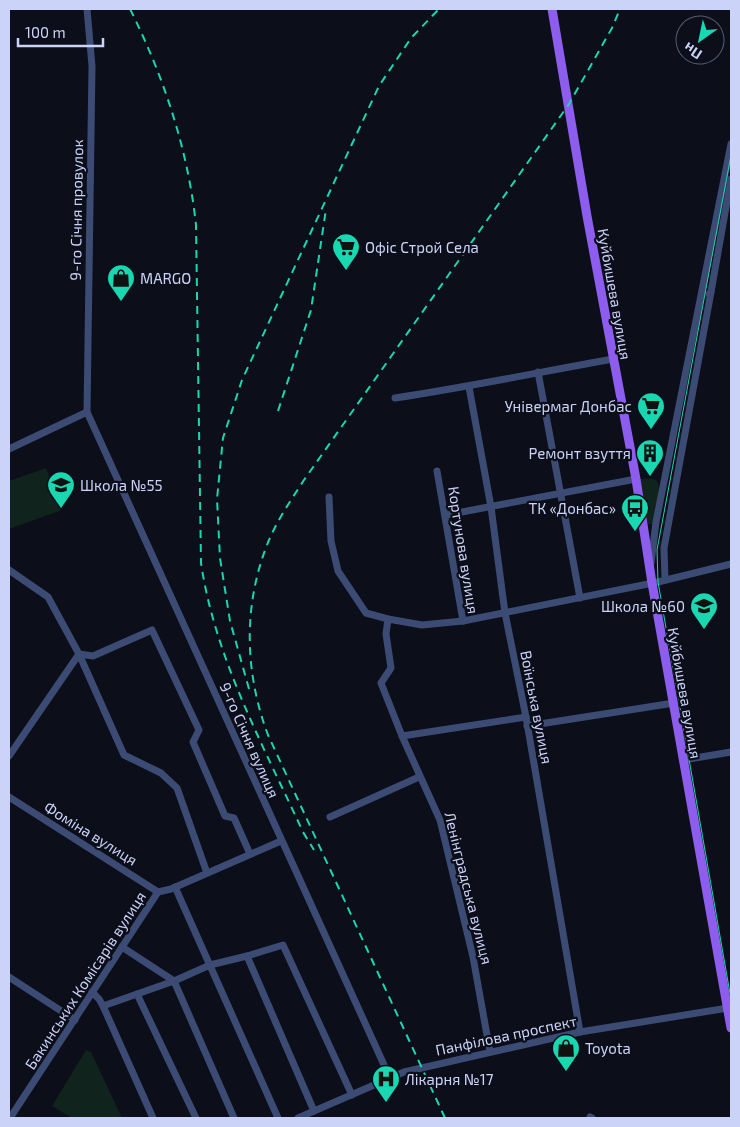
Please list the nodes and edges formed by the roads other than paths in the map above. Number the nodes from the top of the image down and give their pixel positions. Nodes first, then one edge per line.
1 (87, 9) edge
2 (552, 9) edge
3 (731, 148) edge
4 (731, 179) edge
5 (711, 292) junction
6 (700, 299) junction
7 (613, 359) junction
8 (538, 372) junction
9 (469, 387) junction
10 (395, 398) dead end
11 (87, 412) junction
12 (9, 449) edge
13 (437, 471) dead end
14 (636, 479) junction
15 (561, 494) junction
16 (329, 497) dead end
17 (491, 507) junction
18 (446, 515) junction
19 (731, 564) edge
20 (650, 569) junction
21 (11, 571) edge
22 (665, 580) junction
23 (9, 581) edge
24 (652, 583) junction
25 (580, 598) junction
26 (505, 613) junction
27 (388, 619) junction
28 (464, 621) junction
29 (78, 654) junction
30 (674, 703) junction
31 (526, 717) junction
32 (527, 726) junction
33 (402, 736) junction
34 (731, 752) edge
35 (9, 756) edge
36 (683, 760) junction
37 (419, 777) junction
38 (9, 797) edge
39 (330, 817) dead end
40 (281, 841) junction
41 (250, 854) junction
42 (207, 873) junction
43 (175, 888) junction
44 (158, 892) junction
45 (122, 947) junction
46 (247, 956) junction
47 (210, 965) junction
48 (9, 976) edge
49 (174, 981) junction
50 (92, 992) junction
51 (137, 994) junction
52 (104, 1006) junction
53 (730, 1007) edge
54 (75, 1020) junction
55 (731, 1028) edge
56 (580, 1032) junction
57 (490, 1052) junction
58 (390, 1078) junction
59 (352, 1095) junction
60 (314, 1111) junction
61 (10, 1118) edge
62 (153, 1118) edge
63 (196, 1118) edge
64 (234, 1118) edge
65 (278, 1118) edge
66 (298, 1118) edge

1 - 11 street, 9-го Січня провулок
2 - 7 main road, Куйбишева вулиця
3 - 6 street
4 - 5 street
5 - 6 street
5 - 22 street
6 - 20 street
7 - 8 street
7 - 14 main road, Куйбишева вулиця
8 - 9 street
8 - 15 street
9 - 10 street
9 - 17 street, Воїнська вулиця
11 - 12 street
11 - 40 street, 9-го Січня вулиця
13 - 18 street, Кортунова вулиця
14 - 15 street
14 - 20 main road, Куйбишева вулиця
15 - 17 street
15 - 25 street
16 - 27 street, Кортунова вулиця
17 - 18 street
17 - 26 street, Воїнська вулиця
18 - 28 street, Кортунова вулиця
19 - 22 street
20 - 24 main road, Куйбишева вулиця
21 - 23 street
21 - 29 street
22 - 24 street
24 - 25 street
24 - 30 main road, Куйбишева вулиця
25 - 26 street
26 - 28 street
26 - 31 street, Воїнська вулиця
27 - 28 street, Кортунова вулиця
27 - 33 street, Ленінградська вулиця
29 - 35 street
29 - 41 street
29 - 42 street
30 - 32 street
30 - 36 main road, Куйбишева вулиця
31 - 32 street, Воїнська вулиця
31 - 33 street
32 - 56 street, Воїнська вулиця
33 - 37 street, Ленінградська вулиця
34 - 36 street
36 - 53 main road, Куйбишева вулиця
37 - 39 street
37 - 57 street, Ленінградська вулиця
38 - 44 street, Фоміна вулиця
40 - 41 street, Бакинських Комісарів вулиця
40 - 58 street, 9-го Січня вулиця
41 - 42 street, Бакинських Комісарів вулиця
42 - 43 street, Бакинських Комісарів вулиця
43 - 44 street, Бакинських Комісарів вулиця
43 - 47 street
44 - 45 street, Бакинських Комісарів вулиця
45 - 49 street
45 - 50 street, Бакинських Комісарів вулиця
46 - 47 street
46 - 59 street
46 - 60 street
47 - 49 street
47 - 65 street
48 - 54 street
49 - 51 street
49 - 64 street
50 - 52 street
50 - 54 street, Бакинських Комісарів вулиця
51 - 52 street
51 - 63 street
52 - 62 street
53 - 55 main road, Куйбишева вулиця
53 - 56 street, Панфілова проспект
54 - 61 street, Бакинських Комісарів вулиця
56 - 57 street, Панфілова проспект
57 - 58 street, Панфілова проспект
58 - 59 street, Панфілова проспект
59 - 60 street, Панфілова проспект
60 - 66 street, Панфілова проспект

